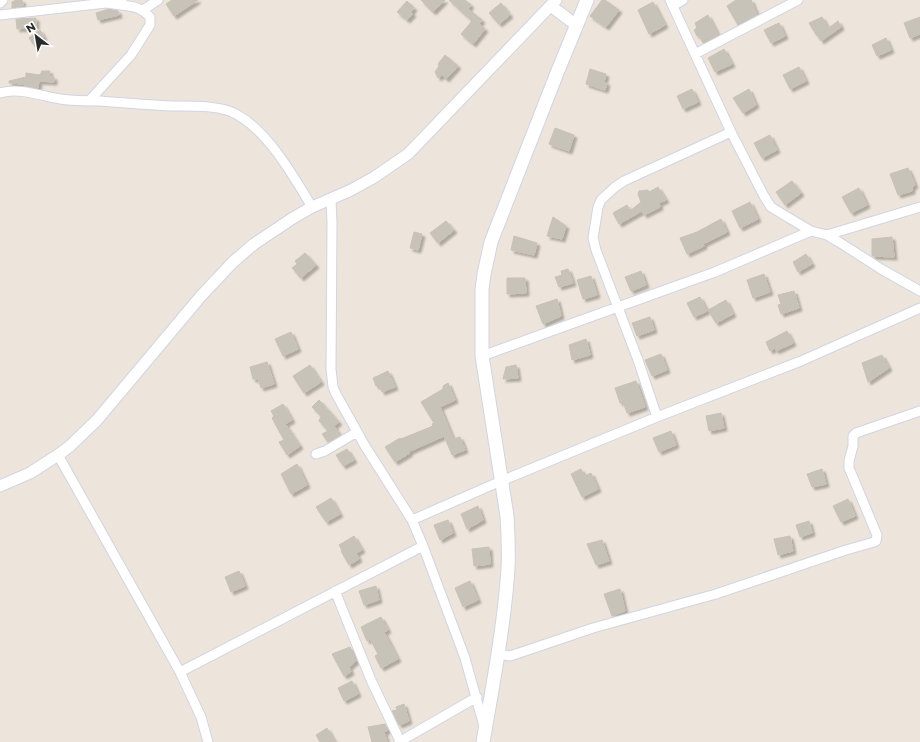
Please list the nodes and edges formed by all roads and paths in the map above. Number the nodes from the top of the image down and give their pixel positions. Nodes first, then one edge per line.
1 (3, 0) edge
2 (158, 0) edge
3 (587, 0) edge
4 (683, 0) edge
5 (798, 0) edge
6 (122, 2) edge
7 (553, 3) edge
8 (672, 3) edge
9 (0, 4) edge
10 (143, 10) junction
11 (0, 15) edge
12 (576, 25) junction
13 (695, 54) junction
14 (1, 91) edge
15 (89, 101) junction
16 (731, 132) junction
17 (331, 200) junction
18 (312, 207) junction
19 (920, 207) edge
20 (811, 231) junction
21 (827, 235) junction
22 (920, 291) edge
23 (618, 307) junction
24 (920, 308) edge
25 (482, 356) junction
26 (920, 410) edge
27 (657, 417) junction
28 (357, 432) junction
29 (316, 454) dead end
30 (58, 456) junction
31 (501, 481) junction
32 (0, 486) edge
33 (412, 520) junction
34 (423, 546) junction
35 (335, 591) junction
36 (498, 654) junction
37 (180, 672) junction
38 (477, 697) junction
39 (484, 736) edge
40 (208, 742) edge
41 (399, 742) edge

1 - 9 street
2 - 10 street
3 - 12 main road
4 - 8 street
5 - 13 street
6 - 10 street
6 - 11 street
7 - 12 street
7 - 17 street
8 - 13 street
10 - 15 street
12 - 25 main road
13 - 16 street
14 - 15 street
15 - 18 street
16 - 20 street
16 - 23 street
17 - 18 street
17 - 28 street
18 - 30 street
19 - 21 street
20 - 21 street
20 - 23 street
21 - 22 street
23 - 25 street
23 - 27 street
24 - 27 street
25 - 31 main road
26 - 36 street
27 - 31 street
28 - 29 street
28 - 33 street
30 - 32 street
30 - 37 street
31 - 33 street
31 - 36 main road
33 - 34 street
34 - 35 street
34 - 38 street
35 - 37 street
35 - 41 street
36 - 39 main road
37 - 40 street
38 - 39 street
38 - 41 street

